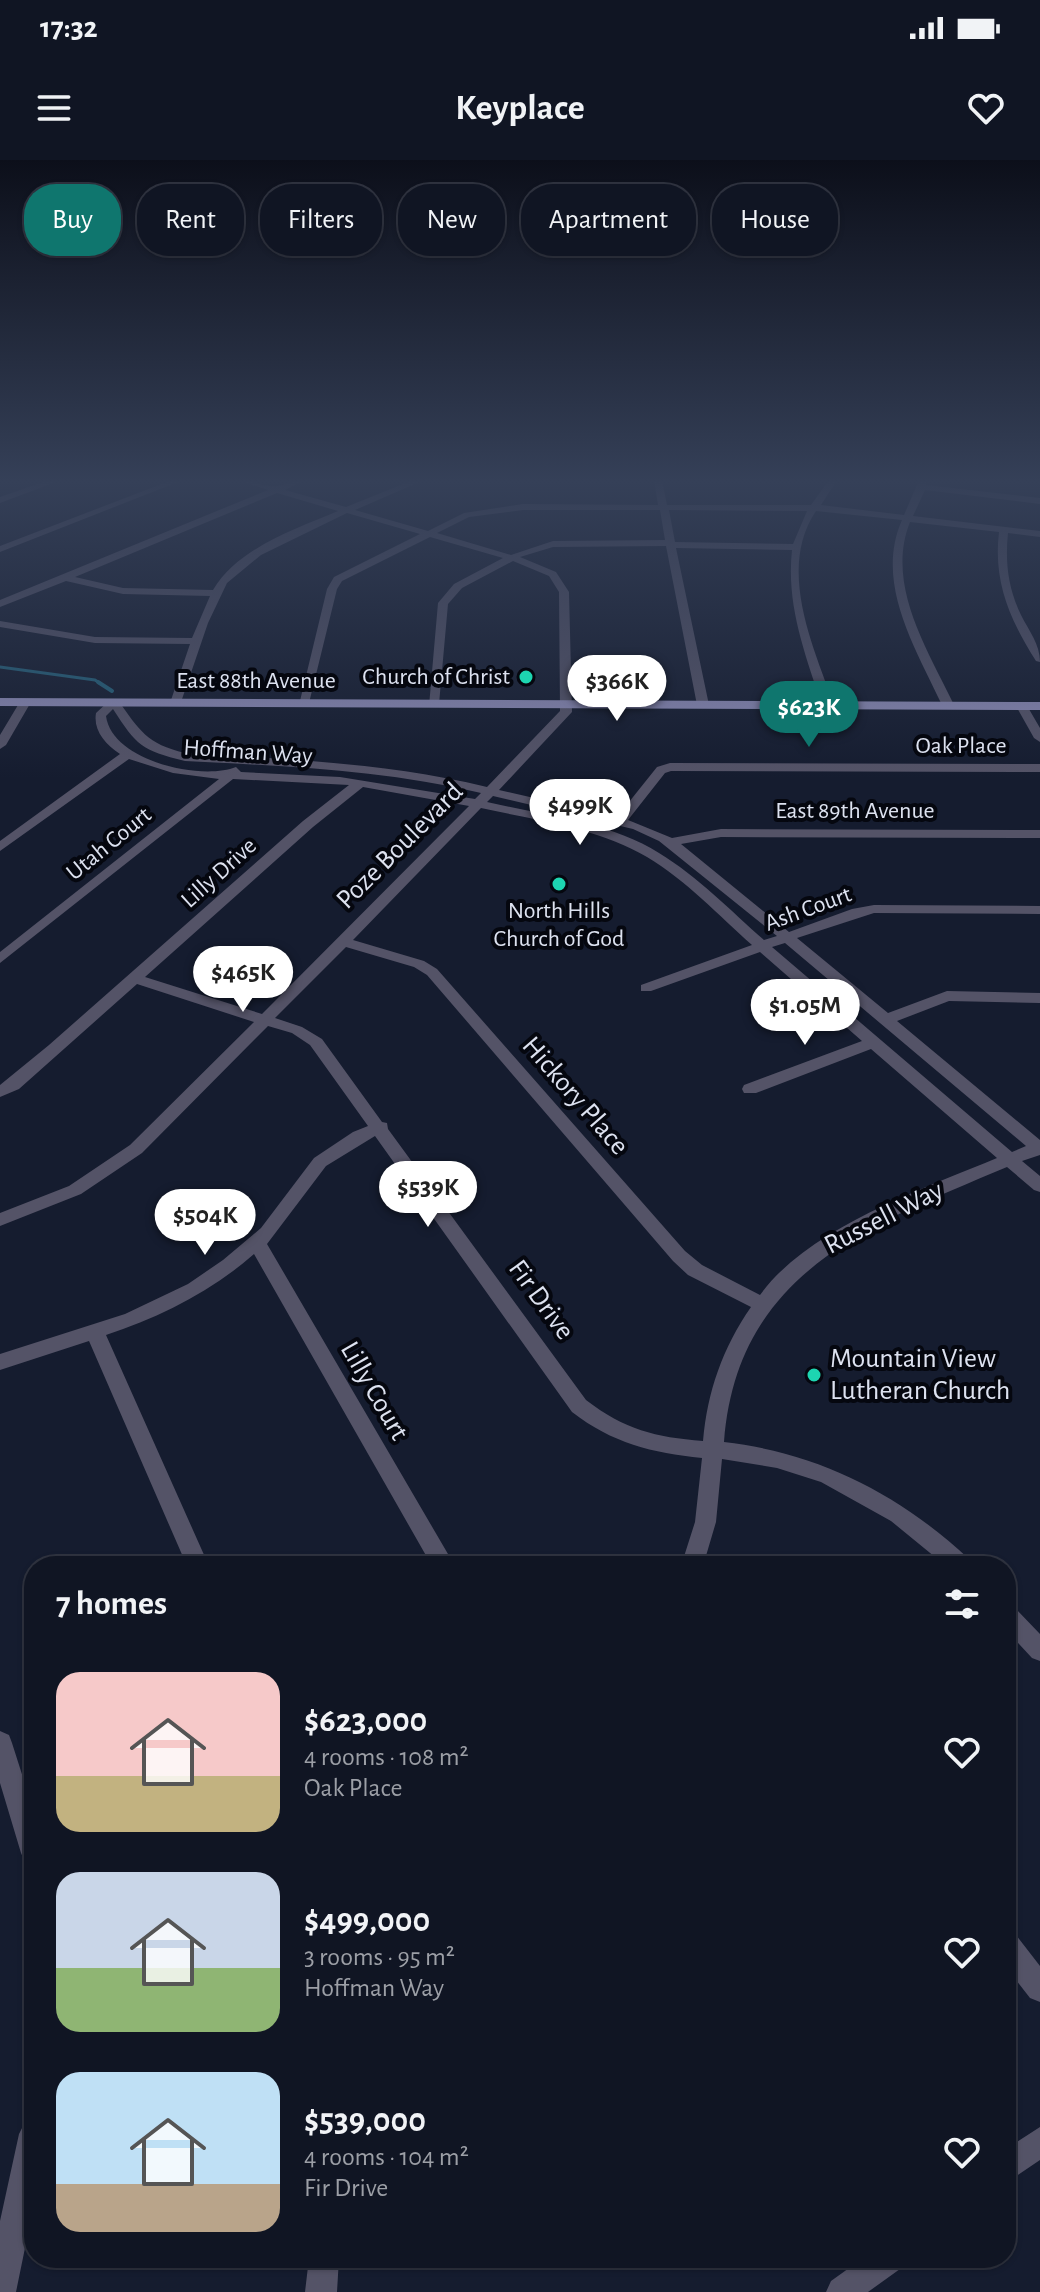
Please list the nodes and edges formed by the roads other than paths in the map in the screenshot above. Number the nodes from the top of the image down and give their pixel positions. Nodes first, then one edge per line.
1 (57, 579) edge
2 (74, 579) edge
3 (226, 579) edge
4 (340, 579) edge
5 (471, 579) edge
6 (557, 579) edge
7 (679, 579) edge
8 (796, 579) edge
9 (898, 579) edge
10 (1002, 579) edge
11 (217, 593) junction
12 (0, 604) edge
13 (0, 624) edge
14 (198, 641) junction
15 (1040, 659) edge
16 (0, 702) edge
17 (25, 702) junction
18 (114, 702) junction
19 (176, 703) junction
20 (303, 703) junction
21 (433, 704) junction
22 (567, 704) junction
23 (703, 705) junction
24 (828, 705) junction
25 (948, 705) junction
26 (1022, 706) junction
27 (1040, 706) edge
28 (1040, 738) edge
29 (0, 745) edge
30 (128, 754) junction
31 (241, 762) junction
32 (1040, 768) edge
33 (233, 775) junction
34 (360, 783) junction
35 (486, 797) junction
36 (620, 822) junction
37 (1040, 834) edge
38 (670, 842) junction
39 (0, 847) edge
40 (1040, 910) edge
41 (787, 937) junction
42 (341, 941) junction
43 (765, 948) junction
44 (0, 959) edge
45 (135, 979) junction
46 (646, 988) dead end
47 (1040, 998) edge
48 (265, 1020) junction
49 (885, 1020) junction
50 (875, 1042) junction
51 (750, 1089) dead end
52 (0, 1092) edge
53 (381, 1127) junction
54 (1039, 1148) edge
55 (1010, 1160) junction
56 (1040, 1186) edge
57 (0, 1220) edge
58 (257, 1243) junction
59 (761, 1304) junction
60 (95, 1332) junction
61 (0, 1362) edge
62 (714, 1449) junction
63 (194, 1556) edge
64 (438, 1556) edge
65 (696, 1556) edge
66 (949, 1556) edge
67 (1016, 1625) edge
68 (1040, 1650) edge
69 (0, 1743) edge
70 (24, 1821) edge
71 (1016, 1958) edge
72 (1040, 1988) edge
73 (1040, 2142) edge
74 (1016, 2160) edge
75 (24, 2180) edge
76 (323, 2268) edge
77 (875, 2268) edge
78 (0, 2292) edge
79 (321, 2292) edge
80 (842, 2292) edge

1 - 12 street
2 - 11 street
3 - 11 street
4 - 20 street
5 - 21 street
6 - 22 street
7 - 23 street
8 - 24 street
9 - 25 street
10 - 15 street
11 - 14 street
13 - 14 street
14 - 19 street
16 - 17 main road, East 88th Avenue
17 - 18 main road, East 88th Avenue
17 - 29 street
18 - 19 main road, East 88th Avenue
18 - 30 street, Hoffman Way
18 - 31 street, Hoffman Way
19 - 20 main road, East 88th Avenue
20 - 21 main road, East 88th Avenue
21 - 22 main road, East 88th Avenue
22 - 23 main road, East 88th Avenue
22 - 35 street, Poze Boulevard
23 - 24 main road, East 88th Avenue
24 - 25 main road, East 88th Avenue
25 - 26 main road, East 88th Avenue
26 - 27 main road, East 88th Avenue
26 - 28 street
30 - 33 street, Hoffman Way
30 - 39 street
31 - 33 street, Utah Court
31 - 35 street, Hoffman Way
32 - 36 street, Oak Place
33 - 34 street, Hoffman Way
33 - 44 street, Utah Court
34 - 35 street, Hoffman Way
34 - 45 street, Lilly Drive
35 - 36 street, Hoffman Way
35 - 42 street, Poze Boulevard
35 - 43 street, Hoffman Way
36 - 38 street, Hoffman Way
37 - 38 street, East 89th Avenue
38 - 41 street, Hoffman Way
40 - 41 street, Ash Court
41 - 43 street, Ash Court
41 - 49 street, Hoffman Way
42 - 48 street, Poze Boulevard
42 - 59 street, Hickory Place
43 - 46 street, Ash Court
43 - 50 street, Hoffman Way
45 - 48 street, Fir Drive
45 - 52 street, Lilly Drive
47 - 49 street
48 - 53 street, Fir Drive
48 - 57 street, Poze Boulevard
49 - 54 street, Hoffman Way
50 - 51 street
50 - 55 street, Hoffman Way
53 - 58 street
53 - 62 street, Fir Drive
54 - 55 street, Russell Way
55 - 56 street, Hoffman Way
55 - 59 street, Russell Way
58 - 60 street
58 - 64 street, Lilly Court
59 - 62 street, Russell Way
60 - 61 street
60 - 63 street
62 - 65 street, Russell Way
62 - 66 street, Fir Drive
67 - 68 street
69 - 70 street
71 - 72 street
73 - 74 street
75 - 78 street
76 - 79 street
77 - 80 street

